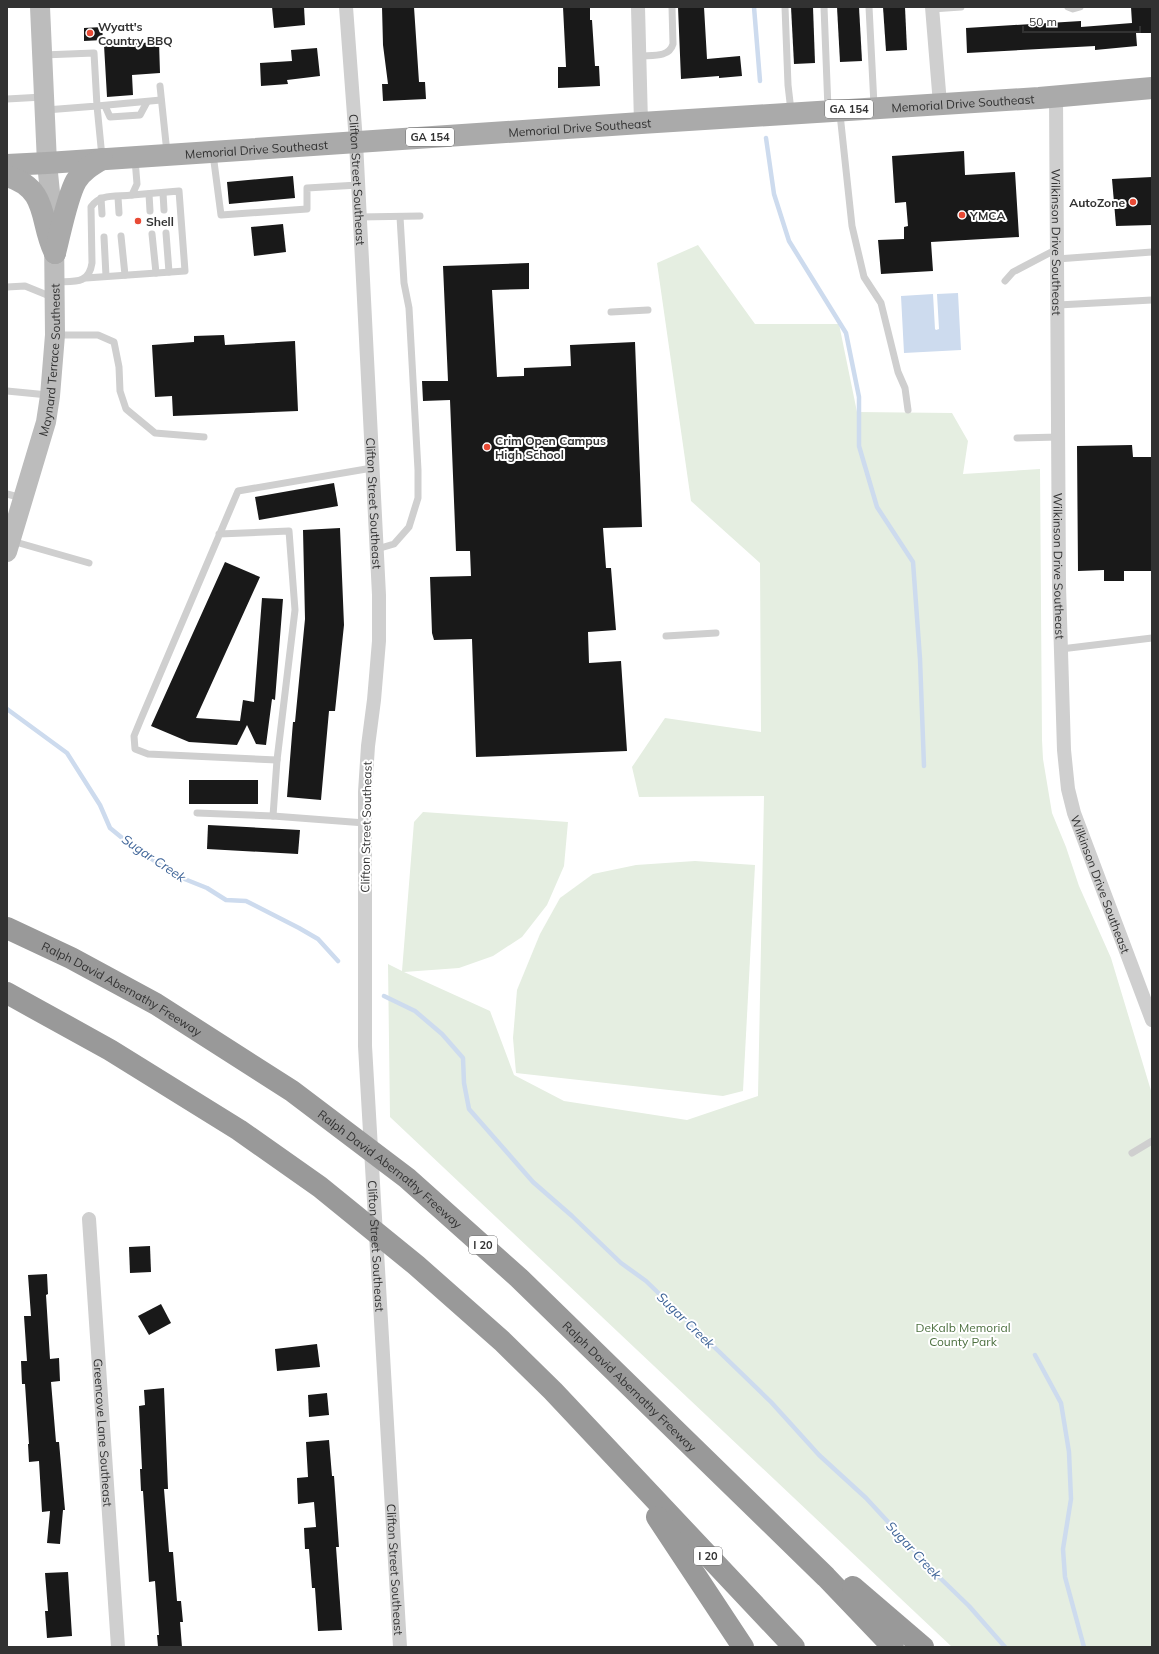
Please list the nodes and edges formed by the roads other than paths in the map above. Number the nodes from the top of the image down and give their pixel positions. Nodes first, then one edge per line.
1 (40, 7) edge
2 (346, 7) edge
3 (638, 7) edge
4 (672, 7) edge
5 (785, 7) edge
6 (824, 7) edge
7 (868, 7) edge
8 (961, 7) edge
9 (1068, 7) edge
10 (1080, 7) edge
11 (932, 8) edge
12 (42, 55) junction
13 (640, 56) junction
14 (160, 86) dead end
15 (1152, 88) edge
16 (1056, 96) junction
17 (7, 99) edge
18 (161, 100) junction
19 (147, 102) junction
20 (44, 103) junction
21 (940, 104) junction
22 (101, 106) junction
23 (874, 108) junction
24 (834, 110) junction
25 (792, 113) junction
26 (641, 123) junction
27 (356, 142) junction
28 (213, 152) junction
29 (167, 155) junction
30 (135, 157) junction
31 (102, 159) junction
32 (48, 163) junction
33 (7, 164) edge
34 (7, 176) edge
35 (358, 185) junction
36 (163, 193) junction
37 (132, 194) junction
38 (149, 194) junction
39 (118, 196) junction
40 (101, 198) junction
41 (164, 210) dead end
42 (150, 211) dead end
43 (119, 213) dead end
44 (102, 214) dead end
45 (400, 216) junction
46 (420, 216) dead end
47 (359, 217) junction
48 (166, 233) dead end
49 (152, 234) dead end
50 (121, 236) dead end
51 (104, 237) dead end
52 (1152, 252) edge
53 (55, 253) junction
54 (1057, 254) junction
55 (169, 272) junction
56 (156, 273) junction
57 (125, 275) junction
58 (106, 276) junction
59 (86, 278) junction
60 (1005, 281) dead end
61 (7, 287) edge
62 (56, 290) junction
63 (1152, 300) edge
64 (1058, 305) junction
65 (648, 310) dead end
66 (611, 312) dead end
67 (55, 335) junction
68 (7, 391) edge
69 (50, 396) junction
70 (908, 410) dead end
71 (204, 437) dead end
72 (1059, 437) junction
73 (1017, 438) dead end
74 (372, 468) junction
75 (15, 496) edge
76 (219, 534) junction
77 (9, 546) edge
78 (377, 549) junction
79 (89, 563) dead end
80 (716, 633) dead end
81 (666, 636) dead end
82 (1152, 638) edge
83 (1061, 649) junction
84 (277, 760) junction
85 (197, 813) dead end
86 (273, 816) junction
87 (365, 822) junction
88 (7, 928) edge
89 (7, 993) edge
90 (1152, 1020) edge
91 (1152, 1141) edge
92 (1132, 1153) dead end
93 (89, 1219) dead end
94 (623, 1466) junction
95 (716, 1471) junction
96 (118, 1647) edge
97 (400, 1647) edge
98 (743, 1647) edge
99 (794, 1647) edge
100 (893, 1647) edge
101 (924, 1647) edge

1 - 12 street, Maynard Terrace Southeast
2 - 27 street, Clifton Street Southeast
3 - 13 street
4 - 13 lane
5 - 25 lane
6 - 24 lane
7 - 23 lane
8 - 11 lane
9 - 10 lane
11 - 21 street
12 - 20 street, Maynard Terrace Southeast
12 - 22 lane
13 - 26 street
14 - 18 lane
15 - 16 main road, Memorial Drive Southeast / GA 154
16 - 21 main road, Memorial Drive Southeast / GA 154
16 - 54 street, Wilkinson Drive Southeast
17 - 20 lane
18 - 19 lane
18 - 29 lane
19 - 22 lane
19 - 22 lane
20 - 22 lane
20 - 32 street, Maynard Terrace Southeast
21 - 23 main road, Memorial Drive Southeast / GA 154
22 - 31 lane
23 - 24 main road, Memorial Drive Southeast / GA 154
24 - 25 main road, Memorial Drive Southeast / GA 154
24 - 70 lane
25 - 26 main road, Memorial Drive Southeast / GA 154
26 - 27 main road, Memorial Drive Southeast / GA 154
27 - 28 main road, Memorial Drive Southeast / GA 154
27 - 35 street, Clifton Street Southeast
28 - 29 main road, Memorial Drive Southeast / GA 154
28 - 35 lane
29 - 30 main road, Memorial Drive Southeast / GA 154
30 - 31 main road, Memorial Drive Southeast / GA 154
30 - 37 lane
31 - 32 main road, Memorial Drive Southeast / GA 154
31 - 53 main road
32 - 33 main road, Memorial Drive Southeast / GA 154
32 - 53 street, Maynard Terrace Southeast
34 - 53 main road
35 - 47 street, Clifton Street Southeast
36 - 38 lane
36 - 41 lane
36 - 55 lane
37 - 38 lane
37 - 39 lane
38 - 42 lane
39 - 40 lane
39 - 43 lane
40 - 44 lane
40 - 59 lane
45 - 46 lane
45 - 47 lane
45 - 78 lane
47 - 74 street, Clifton Street Southeast
48 - 55 lane
49 - 56 lane
50 - 57 lane
51 - 58 lane
52 - 54 lane
53 - 62 street, Maynard Terrace Southeast
54 - 60 lane
54 - 64 street, Wilkinson Drive Southeast
55 - 56 lane
56 - 57 lane
57 - 58 lane
58 - 59 lane
59 - 62 lane
61 - 62 lane
62 - 67 street, Maynard Terrace Southeast
63 - 64 lane
64 - 72 street, Wilkinson Drive Southeast
65 - 66 lane
67 - 69 street, Maynard Terrace Southeast
67 - 71 lane
68 - 69 lane
69 - 75 street, Maynard Terrace Southeast
72 - 73 lane
72 - 83 street, Wilkinson Drive Southeast
74 - 76 lane
74 - 78 street, Clifton Street Southeast
75 - 77 street, Maynard Terrace Southeast
76 - 84 lane
76 - 84 lane
77 - 79 lane
78 - 87 street, Clifton Street Southeast
80 - 81 lane
82 - 83 lane
83 - 90 street, Wilkinson Drive Southeast
84 - 86 lane
85 - 86 lane
86 - 87 lane
87 - 97 street, Clifton Street Southeast
88 - 95 highway, Ralph David Abernathy Freeway / I 20
89 - 94 highway, I 20
91 - 92 lane
93 - 96 street, Greencove Lane Southeast
94 - 98 highway
94 - 99 highway, I 20
95 - 100 highway, Ralph David Abernathy Freeway / I 20
95 - 101 highway

